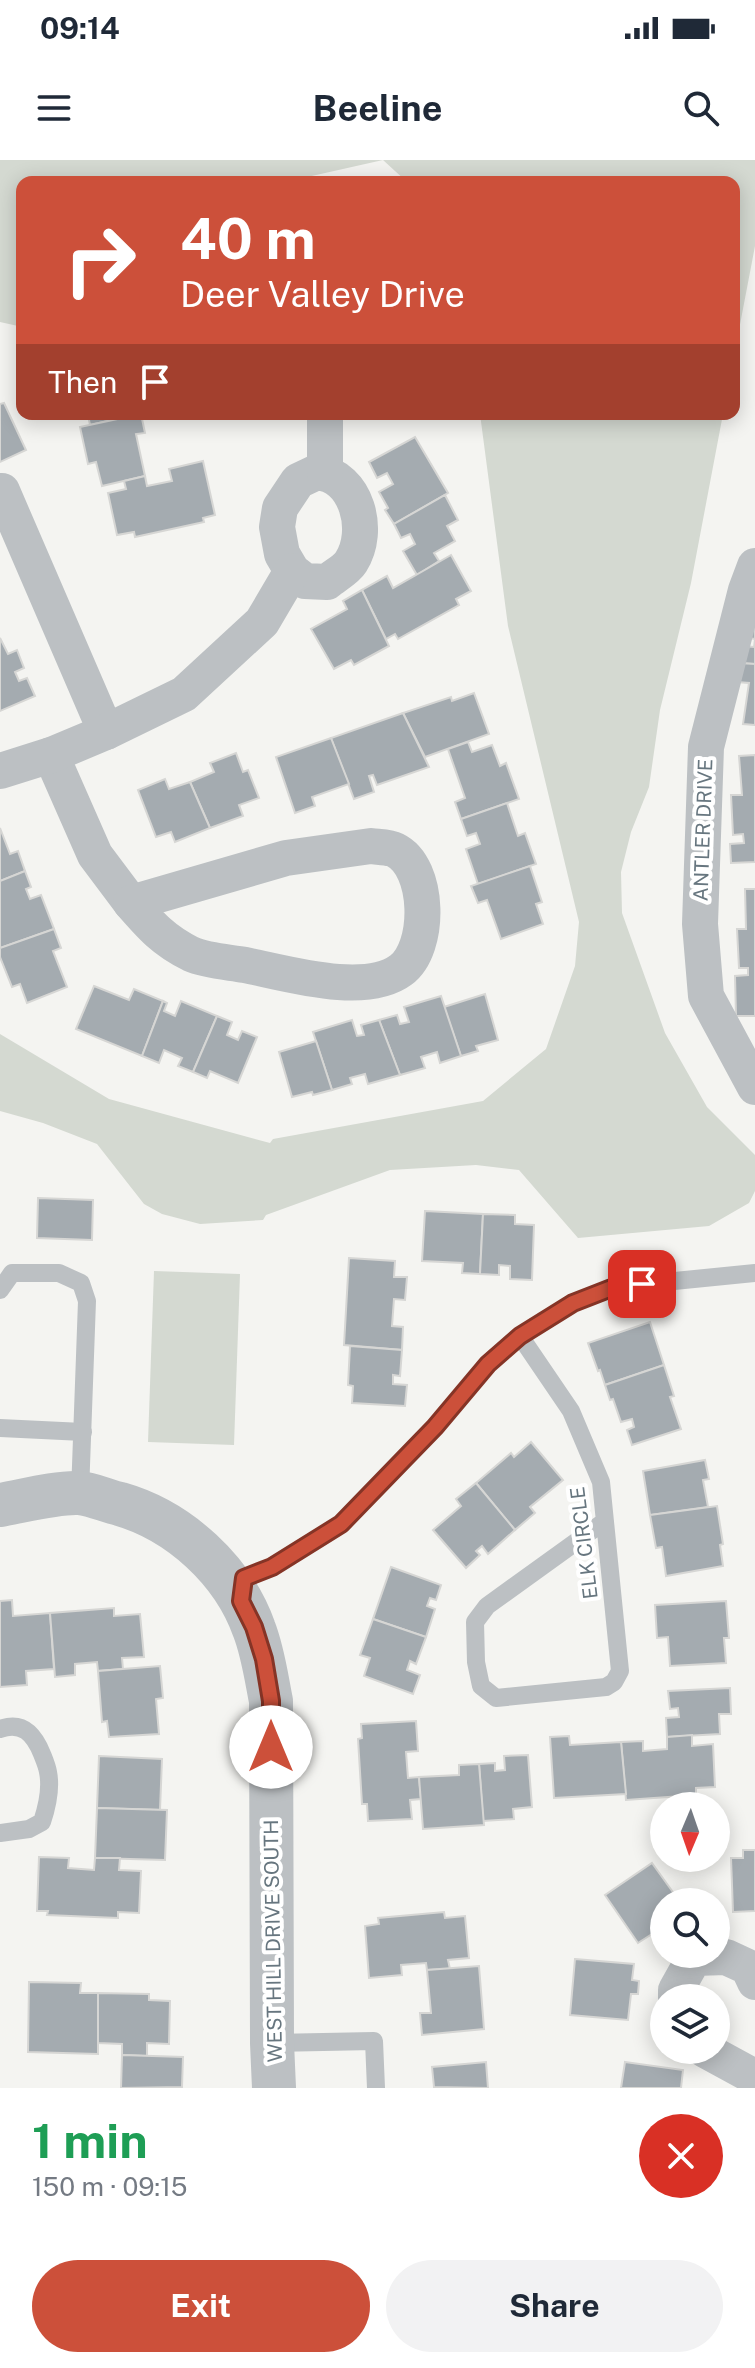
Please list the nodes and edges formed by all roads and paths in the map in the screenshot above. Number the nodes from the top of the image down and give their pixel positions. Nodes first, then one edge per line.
1 (325, 420) edge
2 (325, 473) junction
3 (2, 491) dead end
4 (755, 566) edge
5 (292, 571) junction
6 (106, 732) junction
7 (51, 755) junction
8 (0, 771) edge
9 (131, 903) junction
10 (755, 1087) edge
11 (755, 1273) edge
12 (0, 1290) edge
13 (520, 1336) junction
14 (0, 1428) edge
15 (83, 1432) junction
16 (80, 1493) junction
17 (0, 1505) edge
18 (605, 1521) junction
19 (241, 1601) junction
20 (0, 1729) edge
21 (0, 1833) edge
22 (755, 1982) edge
23 (679, 1984) edge
24 (272, 2043) junction
25 (730, 2063) edge
26 (752, 2075) edge
27 (274, 2088) edge
28 (376, 2088) edge

1 - 2 street
2 - 5 street
2 - 5 street
3 - 6 street
4 - 10 street, ANTLER DRIVE
5 - 6 street
6 - 7 street
7 - 8 street
7 - 9 street
9 - 9 street
11 - 13 lane
12 - 15 lane
13 - 18 lane, ELK CIRCLE
13 - 19 lane
14 - 15 lane
15 - 16 lane
16 - 17 street, WEST HILL DRIVE SOUTH
16 - 19 street, WEST HILL DRIVE SOUTH
18 - 18 lane, ELK CIRCLE
19 - 24 street, WEST HILL DRIVE SOUTH
20 - 21 lane
22 - 23 street
24 - 27 street, WEST HILL DRIVE SOUTH
24 - 28 lane
25 - 26 street

